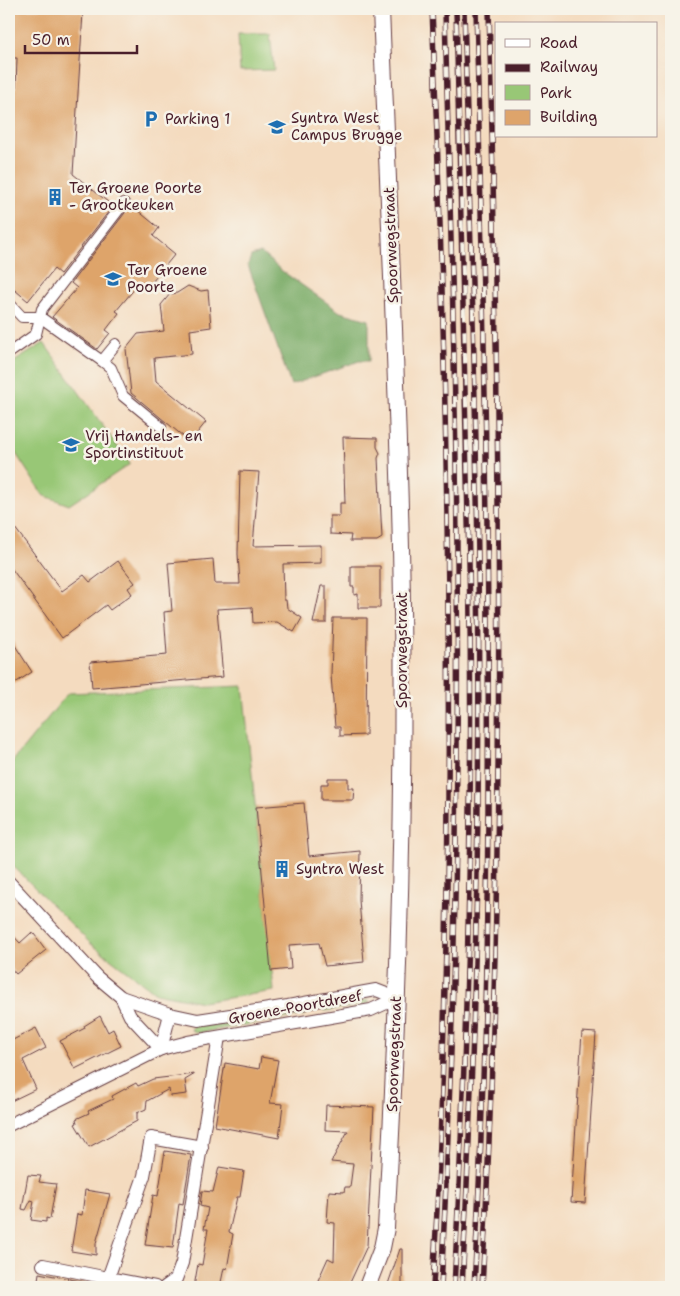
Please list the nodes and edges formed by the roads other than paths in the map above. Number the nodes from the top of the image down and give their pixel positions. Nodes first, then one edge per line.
1 (381, 9) edge
2 (124, 203) dead end
3 (9, 303) edge
4 (40, 317) junction
5 (116, 344) dead end
6 (9, 354) edge
7 (102, 361) junction
8 (161, 427) dead end
9 (9, 882) edge
10 (121, 997) junction
11 (397, 998) junction
12 (312, 1002) junction
13 (170, 1014) junction
14 (316, 1020) junction
15 (219, 1037) junction
16 (161, 1048) junction
17 (9, 1125) edge
18 (202, 1148) junction
19 (42, 1265) dead end
20 (108, 1278) junction
21 (155, 1287) edge
22 (165, 1287) edge
23 (367, 1287) edge

1 - 11 street, Spoorwegstraat
2 - 4 street
3 - 4 street
4 - 6 street
4 - 7 street
5 - 7 street
7 - 8 street
9 - 10 street, Groene-Poortdreef
10 - 13 street, Groene-Poortdreef
10 - 16 street, Groene-Poortdreef
11 - 12 street, Groene-Poortdreef
11 - 14 street, Groene-Poortdreef
11 - 23 street, Spoorwegstraat
12 - 13 street, Groene-Poortdreef
12 - 14 street
13 - 16 street
14 - 15 street, Groene-Poortdreef
15 - 16 street, Groene-Poortdreef
15 - 18 street
16 - 17 street
18 - 20 street
18 - 22 street
19 - 20 street
20 - 21 street

